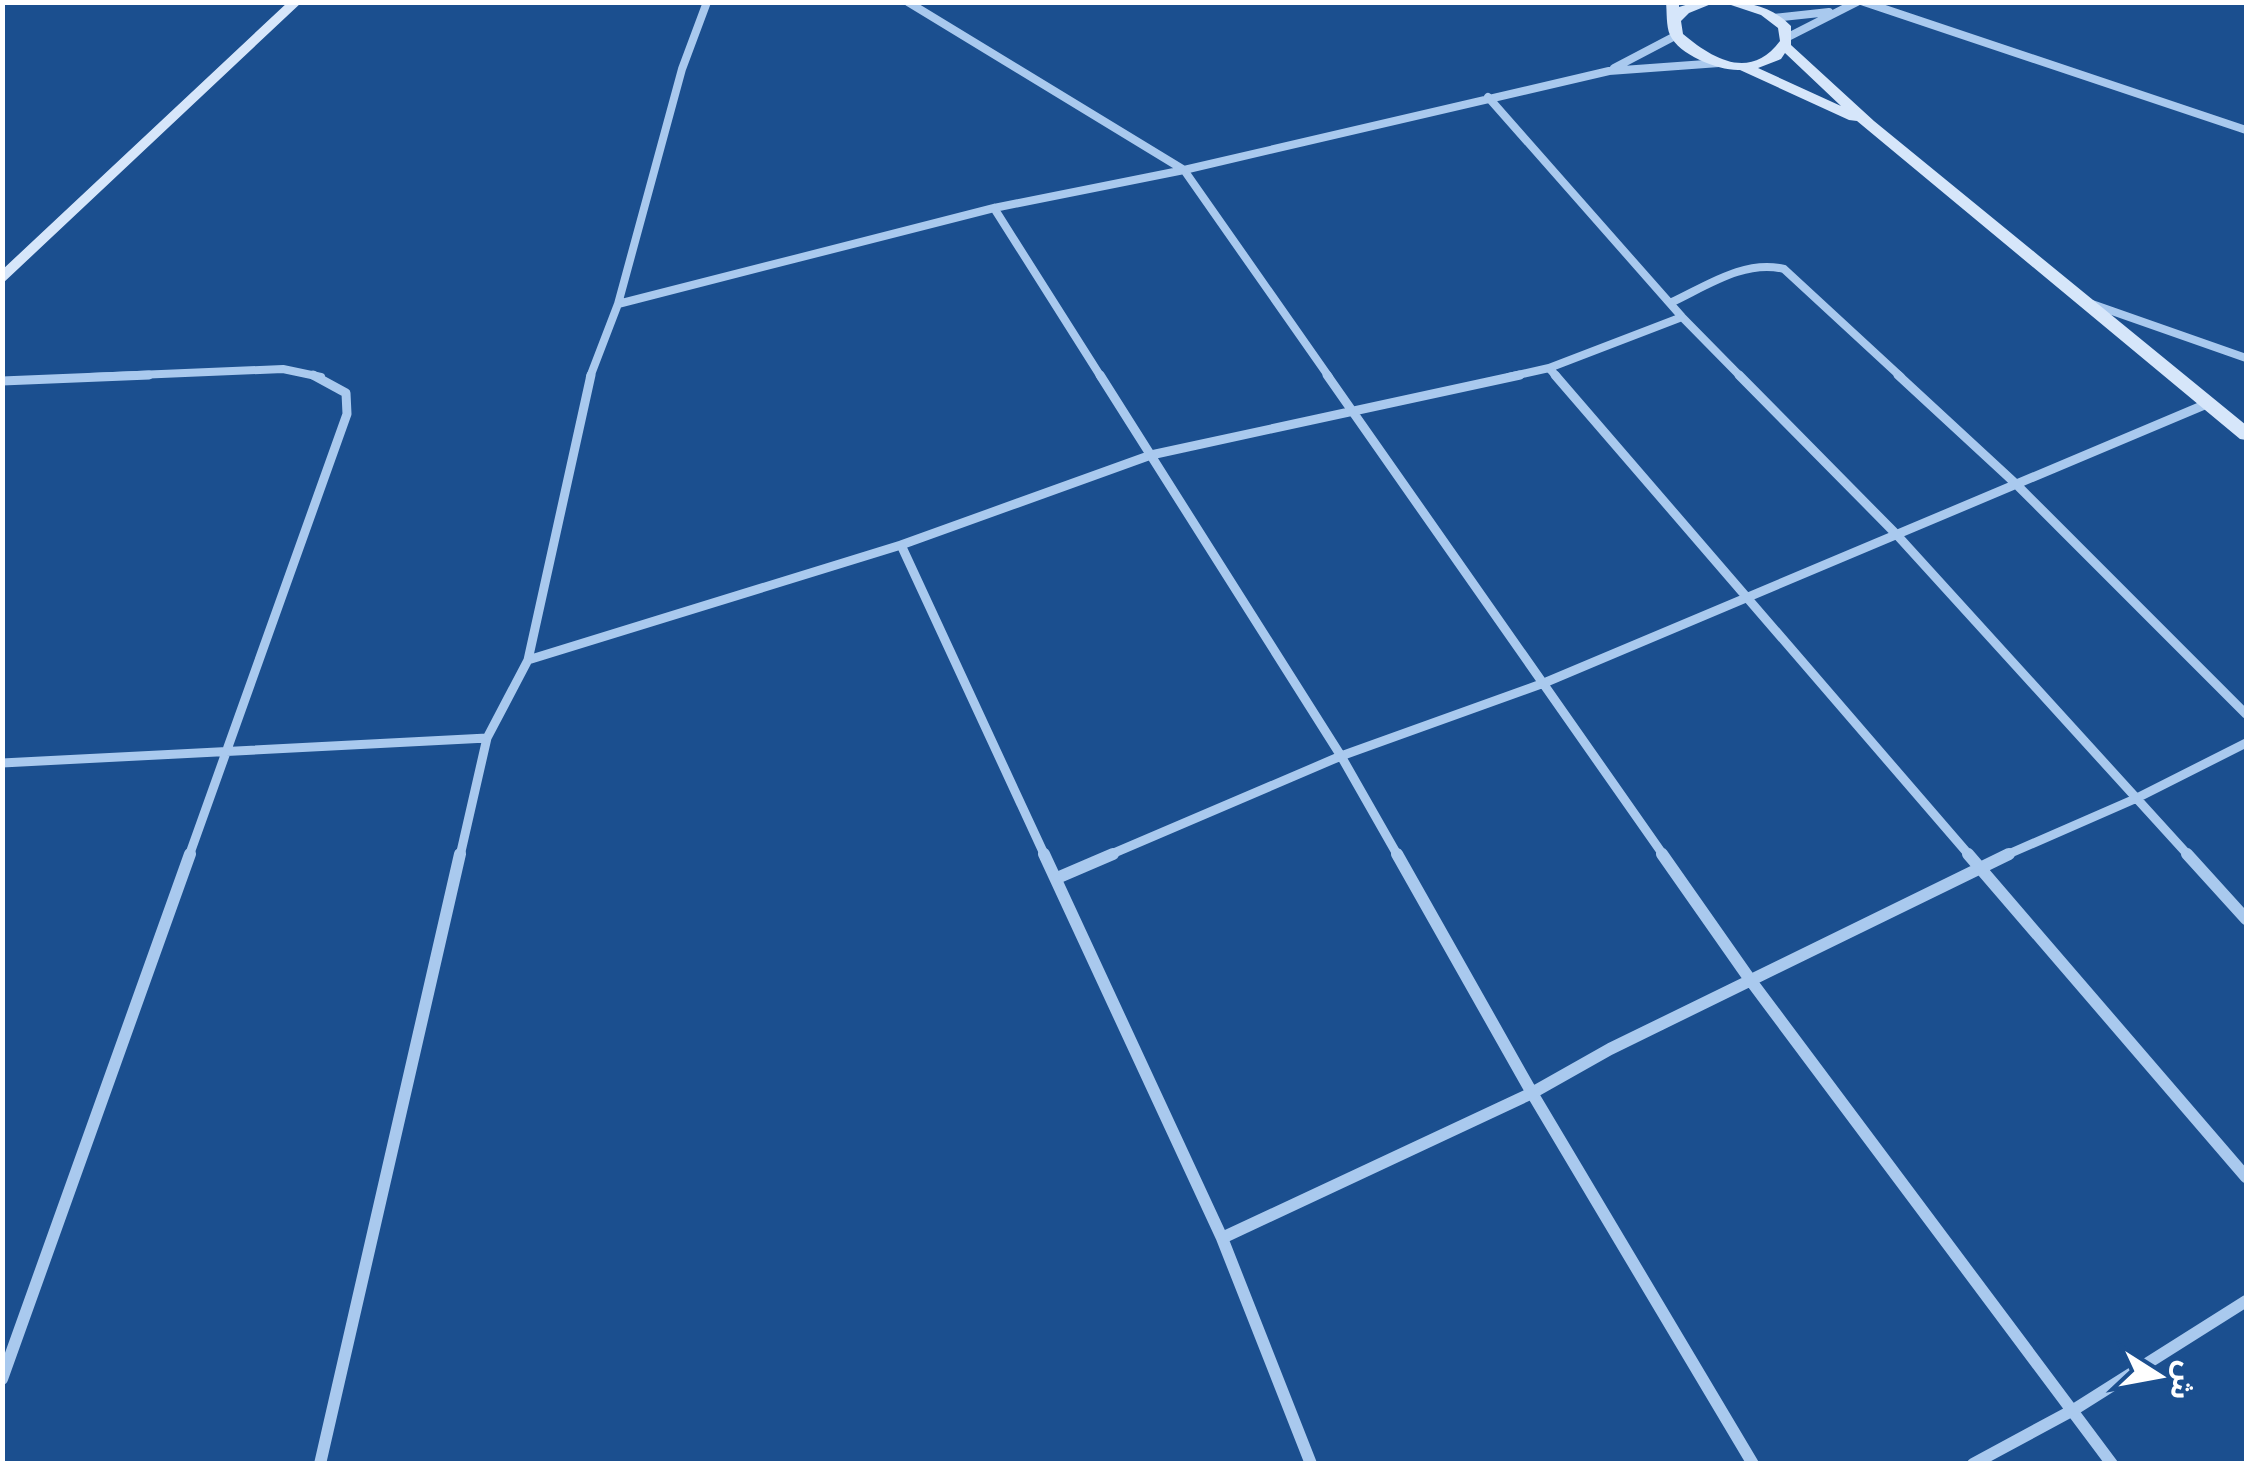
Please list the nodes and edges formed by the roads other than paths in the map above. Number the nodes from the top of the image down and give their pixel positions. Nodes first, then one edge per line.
1 (296, 2) edge
2 (707, 2) edge
3 (908, 2) edge
4 (1672, 2) edge
5 (1710, 2) edge
6 (1728, 2) edge
7 (1861, 2) edge
8 (1747, 5) edge
9 (1835, 11) junction
10 (1676, 18) junction
11 (1773, 18) junction
12 (1677, 35) junction
13 (1788, 42) junction
14 (1721, 63) junction
15 (1742, 66) junction
16 (1609, 71) junction
17 (1488, 97) junction
18 (1870, 124) junction
19 (2246, 130) edge
20 (1184, 170) junction
21 (994, 208) junction
22 (2, 279) edge
23 (2080, 300) junction
24 (618, 304) junction
25 (1670, 304) junction
26 (1682, 317) junction
27 (2246, 358) edge
28 (1549, 368) junction
29 (2, 381) edge
30 (2209, 403) junction
31 (1352, 414) junction
32 (2246, 434) edge
33 (1151, 455) junction
34 (2016, 484) junction
35 (1897, 535) junction
36 (900, 545) junction
37 (1748, 595) junction
38 (528, 660) junction
39 (1544, 683) junction
40 (2246, 714) edge
41 (486, 738) junction
42 (2246, 743) edge
43 (226, 749) junction
44 (1341, 756) junction
45 (2, 763) edge
46 (2137, 798) junction
47 (1982, 866) junction
48 (1058, 878) junction
49 (2246, 919) edge
50 (1751, 980) junction
51 (1532, 1094) junction
52 (2246, 1178) edge
53 (1222, 1238) junction
54 (2246, 1300) edge
55 (2, 1380) edge
56 (2075, 1409) junction
57 (320, 1464) edge
58 (1311, 1464) edge
59 (1753, 1464) edge
60 (1974, 1464) edge
61 (2112, 1464) edge

1 - 22 main road
2 - 24 street
3 - 20 street
4 - 10 main road
5 - 10 main road
6 - 8 main road
7 - 9 street
7 - 19 street
8 - 11 main road
9 - 11 street
9 - 13 street
10 - 12 main road
11 - 13 main road
12 - 14 main road
12 - 16 street
13 - 15 main road
13 - 18 main road
14 - 15 main road
14 - 16 street
15 - 18 main road
16 - 17 street
17 - 20 street
17 - 25 street
18 - 23 main road
20 - 21 street
20 - 31 street
21 - 24 street
21 - 33 street
23 - 27 street
23 - 30 main road
24 - 38 street
25 - 26 street
25 - 34 street
26 - 28 street
26 - 35 street
28 - 31 street
28 - 37 street
29 - 43 street
30 - 32 main road
30 - 34 street
31 - 33 street
31 - 39 street
33 - 36 street
33 - 44 street
34 - 35 street
34 - 40 street
35 - 37 street
35 - 46 street
36 - 38 street
36 - 48 street
37 - 39 street
37 - 47 street
38 - 41 street
39 - 44 street
39 - 50 street
41 - 43 street
41 - 57 street
42 - 46 street
43 - 45 street
43 - 55 street
44 - 48 street
44 - 51 street
46 - 47 street
46 - 49 street
47 - 50 street
47 - 52 street
48 - 53 street
50 - 51 street
50 - 56 street
51 - 53 street
51 - 59 street
53 - 58 street
54 - 56 street
56 - 60 street
56 - 61 street

